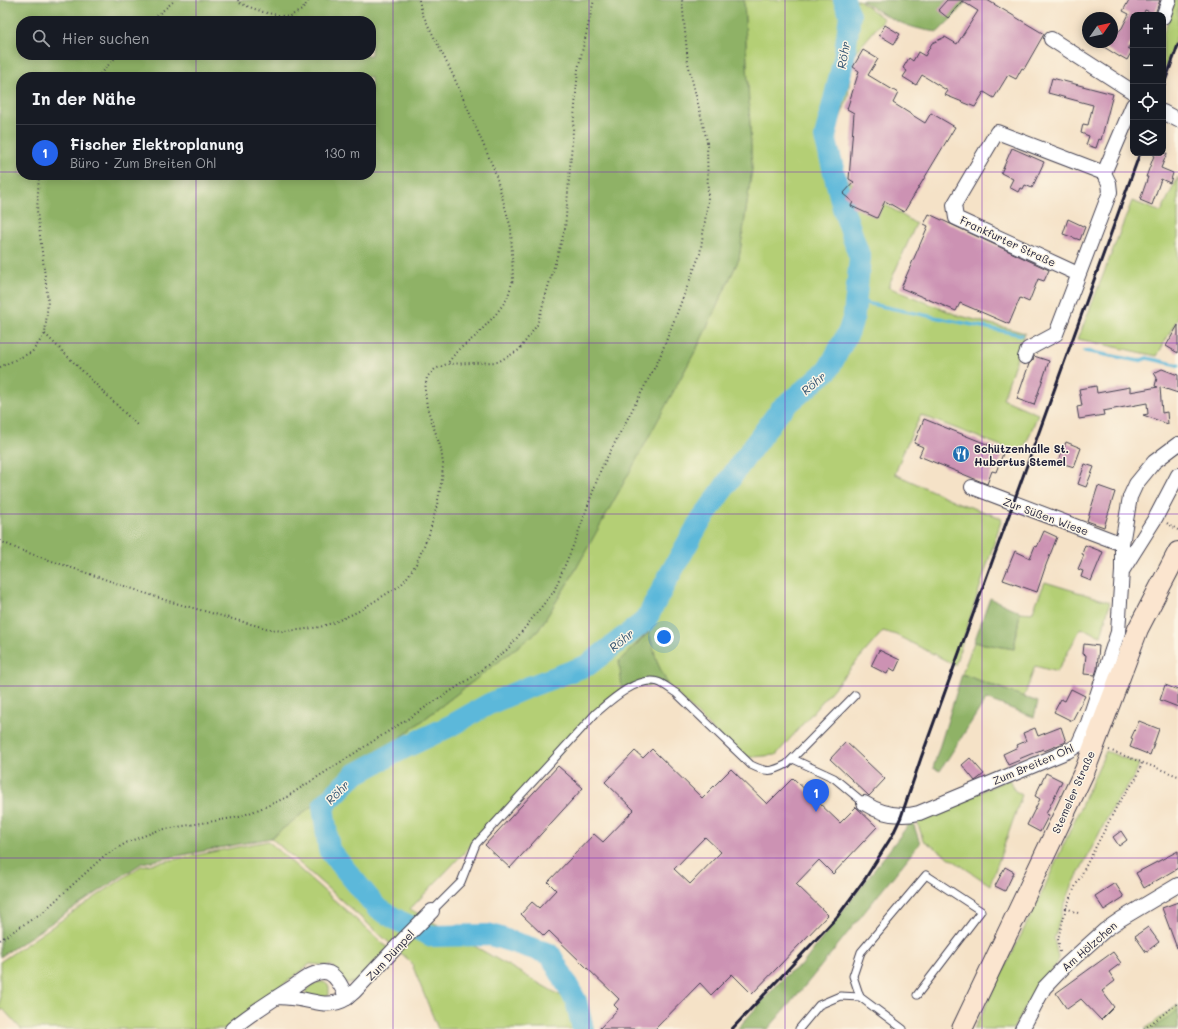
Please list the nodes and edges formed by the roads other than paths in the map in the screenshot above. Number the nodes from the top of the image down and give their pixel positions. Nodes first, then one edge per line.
1 (1169, 0) edge
2 (1165, 12) edge
3 (1051, 39) dead end
4 (1130, 90) edge
5 (1130, 112) edge
6 (1166, 113) edge
7 (1177, 117) edge
8 (1104, 173) junction
9 (1078, 274) junction
10 (1025, 357) dead end
11 (1178, 444) edge
12 (1178, 475) edge
13 (972, 488) dead end
14 (1122, 544) junction
15 (1178, 552) edge
16 (1122, 571) junction
17 (855, 695) dead end
18 (793, 759) junction
19 (864, 803) joint
20 (1178, 885) edge
21 (432, 911) joint
22 (917, 995) dead end
23 (277, 997) junction
24 (860, 997) junction
25 (347, 998) junction
26 (232, 1029) edge
27 (799, 1029) edge
28 (903, 1029) edge
29 (962, 1029) edge
30 (1022, 1029) edge

1 - 2 street
3 - 4 street
5 - 8 street
6 - 7 street
8 - 9 street
8 - 9 street, Frankfurter Straße
9 - 10 street
11 - 14 street, Zum Breiten Ohl
12 - 16 street, Zum Breiten Ohl
13 - 14 street, Zur Süßen Wiese
14 - 16 street, Zum Breiten Ohl
15 - 29 main road, Stemeler Straße
16 - 19 street, Zum Breiten Ohl
17 - 18 lane
18 - 19 lane
18 - 21 lane
20 - 30 street, Am Hölzchen
21 - 25 street, Zum Dümpel
22 - 24 lane
23 - 25 street, Zum Dümpel
23 - 25 street
23 - 26 street
24 - 27 lane
24 - 28 lane

